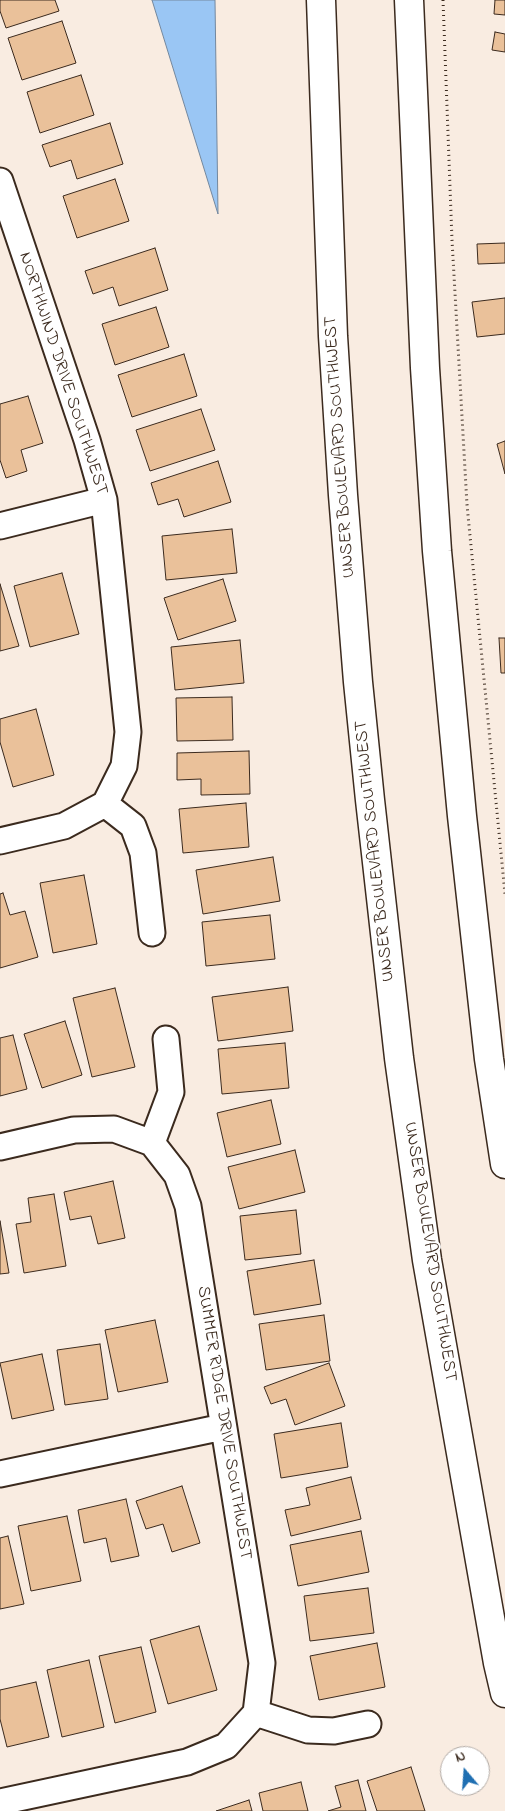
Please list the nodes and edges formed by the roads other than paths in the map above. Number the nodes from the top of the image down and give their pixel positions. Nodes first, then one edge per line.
1 (321, 0) edge
2 (409, 0) edge
3 (0, 181) edge
4 (6, 218) edge
5 (104, 500) junction
6 (0, 526) edge
7 (105, 804) junction
8 (0, 841) edge
9 (152, 933) dead end
10 (166, 1039) dead end
11 (152, 1143) junction
12 (0, 1147) edge
13 (505, 1164) edge
14 (223, 1427) junction
15 (0, 1474) edge
16 (505, 1693) edge
17 (256, 1713) junction
18 (368, 1724) dead end
19 (0, 1802) edge

1 - 16 main road, UNSER BOULEVARD SOUTHWEST
2 - 13 main road
3 - 4 street, NORTHWIND DRIVE SOUTHWEST
4 - 5 street, NORTHWIND DRIVE SOUTHWEST
5 - 6 street
5 - 7 street, NORTHWIND DRIVE SOUTHWEST
7 - 8 street
7 - 9 street
10 - 11 street
11 - 12 street
11 - 14 street, SUMMER RIDGE DRIVE SOUTHWEST
14 - 15 street
14 - 17 street, SUMMER RIDGE DRIVE SOUTHWEST
17 - 18 street
17 - 19 street

